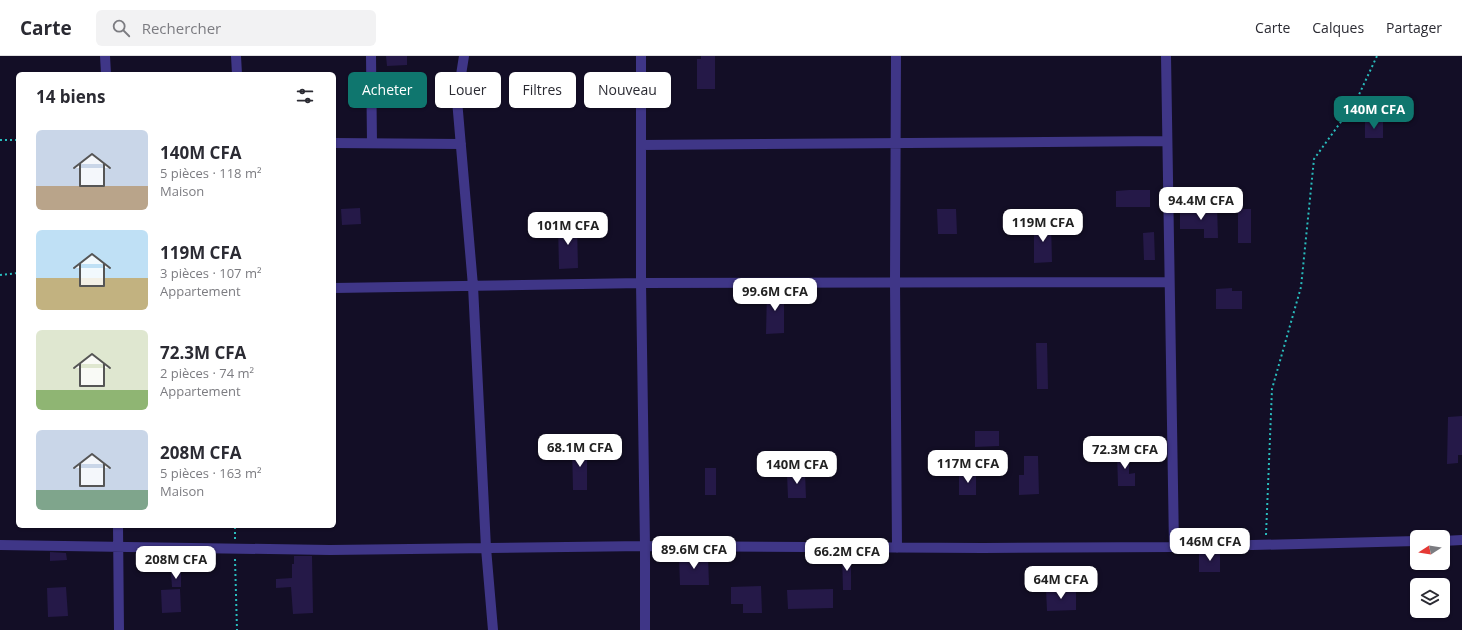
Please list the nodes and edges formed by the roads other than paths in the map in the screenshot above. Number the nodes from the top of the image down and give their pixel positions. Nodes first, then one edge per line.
1 (105, 56) edge
2 (236, 56) edge
3 (371, 56) edge
4 (464, 56) edge
5 (641, 56) edge
6 (896, 56) edge
7 (1166, 56) edge
8 (106, 72) edge
9 (237, 72) edge
10 (1167, 141) junction
11 (336, 143) edge
12 (372, 143) junction
13 (461, 144) junction
14 (896, 144) junction
15 (641, 145) junction
16 (895, 282) junction
17 (1169, 282) junction
18 (641, 283) junction
19 (473, 286) junction
20 (336, 288) edge
21 (118, 528) edge
22 (1462, 540) edge
23 (1410, 541) edge
24 (1450, 541) edge
25 (0, 545) edge
26 (645, 546) junction
27 (118, 547) junction
28 (1174, 547) junction
29 (486, 548) junction
30 (897, 548) junction
31 (119, 630) edge
32 (492, 630) edge
33 (645, 630) edge

1 - 8 street
2 - 9 street
3 - 12 street
4 - 13 street
5 - 15 street
6 - 14 street
7 - 10 street
10 - 14 street
10 - 17 street
11 - 12 street
12 - 13 street
13 - 19 street
14 - 15 street
14 - 16 street
15 - 18 street
16 - 17 street
16 - 18 street
16 - 30 street
17 - 28 street
18 - 19 street
18 - 26 street
19 - 20 street
19 - 29 street
21 - 27 street
22 - 24 street
23 - 28 street
25 - 27 street
26 - 29 street
26 - 30 street
26 - 33 street
27 - 29 street
27 - 31 street
28 - 30 street
29 - 32 street

